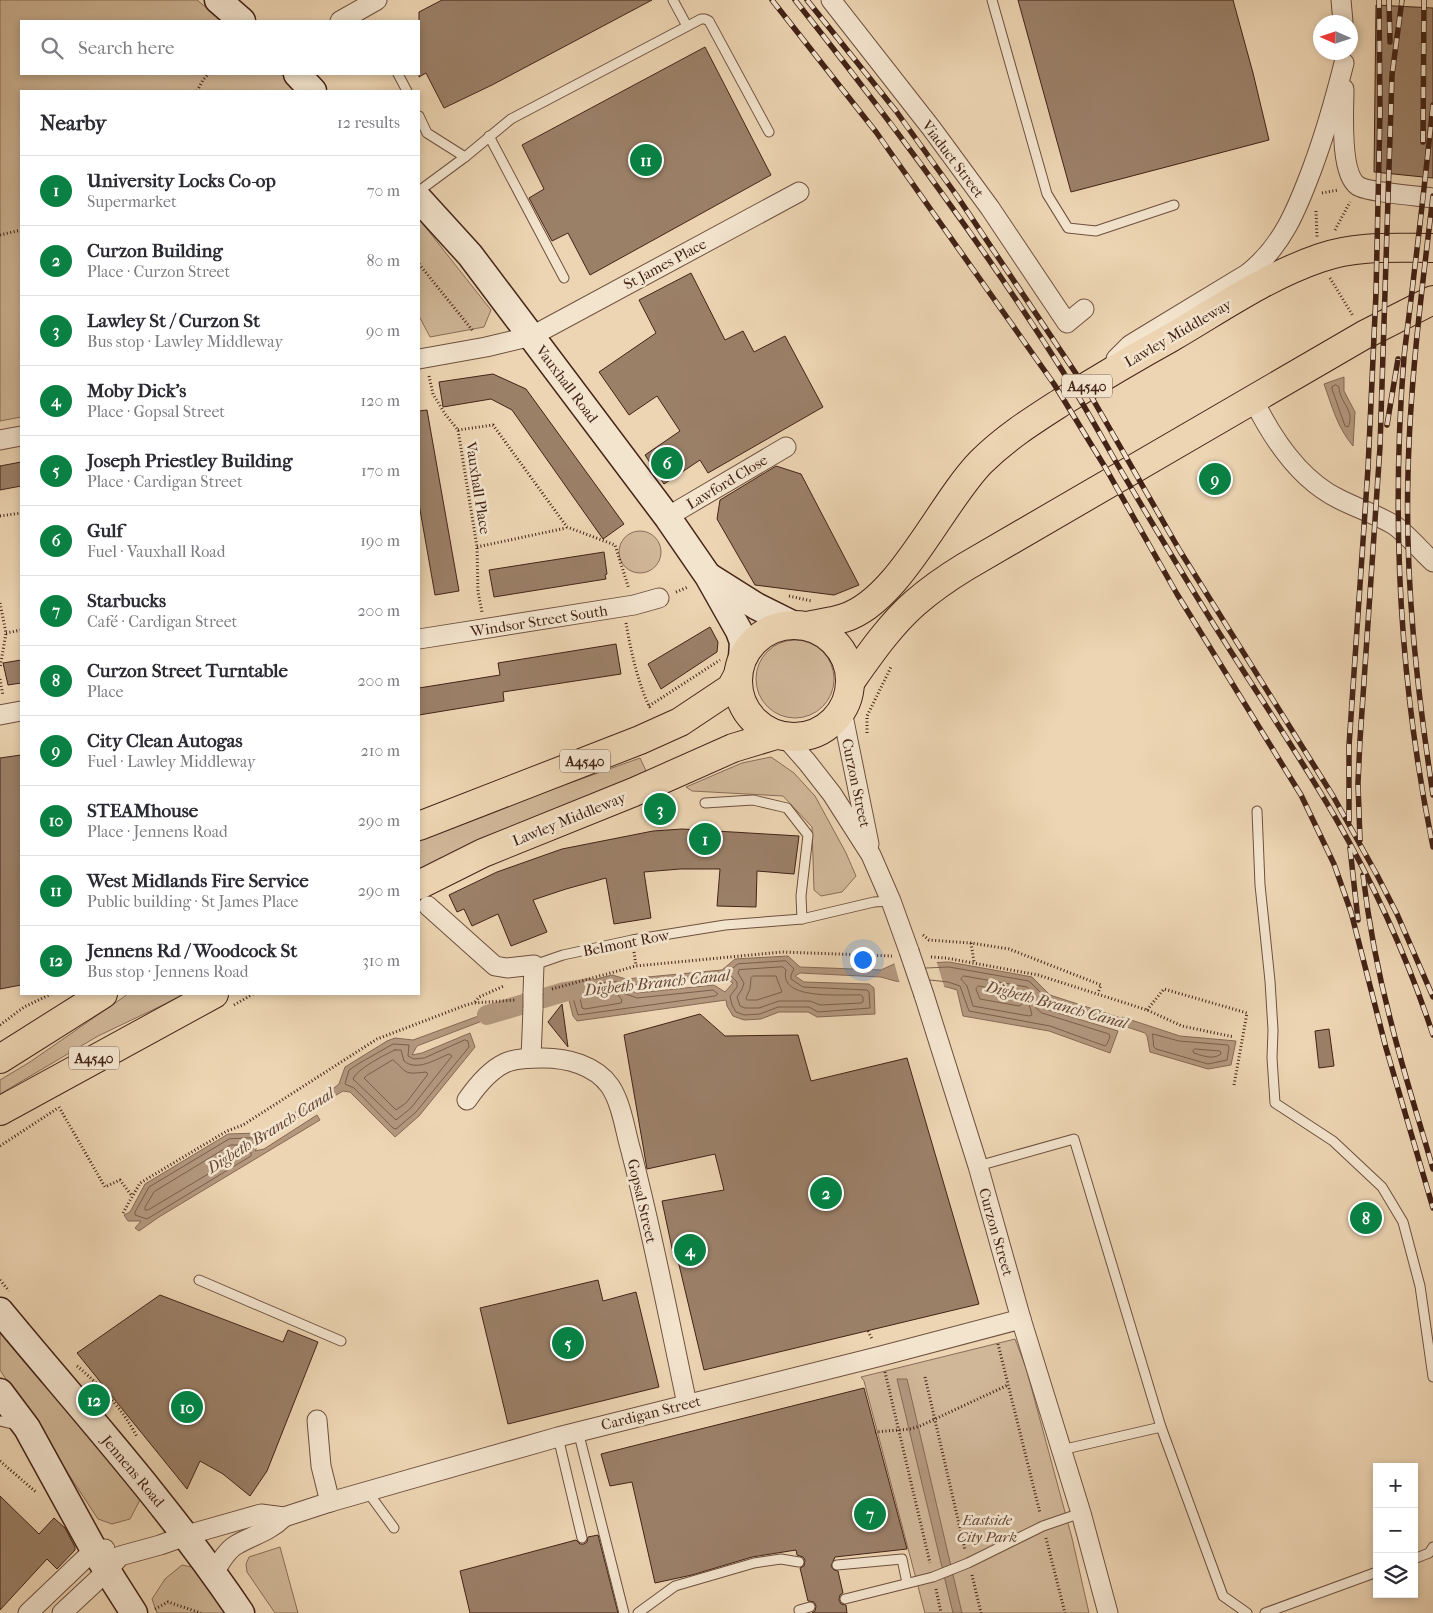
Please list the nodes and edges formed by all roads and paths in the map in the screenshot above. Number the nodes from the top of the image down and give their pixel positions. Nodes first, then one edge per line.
1 (218, 0) edge
2 (377, 0) edge
3 (673, 0) edge
4 (831, 0) edge
5 (992, 0) edge
6 (1341, 0) edge
7 (1342, 15) edge
8 (241, 20) edge
9 (342, 20) edge
10 (688, 26) junction
11 (1344, 60) edge
12 (1344, 60) edge
13 (207, 75) edge
14 (298, 75) edge
15 (399, 75) edge
16 (197, 90) edge
17 (313, 90) edge
18 (406, 90) edge
19 (420, 118) edge
20 (769, 132) dead end
21 (489, 136) junction
22 (464, 157) junction
23 (1358, 186) junction
24 (420, 190) edge
25 (799, 192) dead end
26 (1302, 198) junction
27 (1433, 198) edge
28 (420, 200) edge
29 (1174, 205) dead end
30 (20, 230) edge
31 (0, 235) edge
32 (1433, 248) edge
33 (1321, 257) junction
34 (420, 265) edge
35 (564, 278) dead end
36 (1433, 300) edge
37 (1084, 309) dead end
38 (532, 336) junction
39 (486, 347) junction
40 (422, 359) edge
41 (1089, 384) junction
42 (1253, 400) junction
43 (458, 430) junction
44 (20, 436) edge
45 (0, 440) edge
46 (786, 447) dead end
47 (20, 513) edge
48 (0, 516) edge
49 (668, 518) junction
50 (567, 528) junction
51 (477, 547) junction
52 (1433, 562) edge
53 (699, 581) junction
54 (659, 598) joint
55 (0, 603) edge
56 (629, 606) junction
57 (800, 625) junction
58 (487, 629) junction
59 (20, 630) edge
60 (6, 633) junction
61 (420, 640) edge
62 (734, 662) junction
63 (891, 666) dead end
64 (0, 668) edge
65 (850, 681) junction
66 (20, 711) edge
67 (842, 711) junction
68 (0, 715) edge
69 (867, 735) dead end
70 (780, 736) junction
71 (705, 803) dead end
72 (1257, 811) dead end
73 (420, 826) edge
74 (871, 855) junction
75 (423, 895) edge
76 (891, 901) junction
77 (802, 919) junction
78 (918, 934) dead end
79 (971, 943) junction
80 (903, 953) junction
81 (927, 957) dead end
82 (974, 962) junction
83 (534, 966) junction
84 (1098, 994) junction
85 (49, 995) edge
86 (101, 995) edge
87 (212, 995) edge
88 (534, 997) junction
89 (1147, 1010) junction
90 (0, 1025) edge
91 (1234, 1037) dead end
92 (531, 1058) junction
93 (0, 1059) edge
94 (1234, 1085) dead end
95 (467, 1100) dead end
96 (0, 1111) edge
97 (0, 1146) edge
98 (978, 1166) junction
99 (132, 1196) junction
100 (123, 1213) dead end
101 (199, 1280) dead end
102 (0, 1311) edge
103 (1021, 1319) junction
104 (994, 1326) junction
105 (341, 1341) dead end
106 (881, 1356) junction
107 (925, 1377) dead end
108 (1433, 1377) edge
109 (1008, 1385) junction
110 (0, 1392) edge
111 (687, 1404) junction
112 (317, 1420) dead end
113 (935, 1420) junction
114 (0, 1421) edge
115 (27, 1428) junction
116 (1161, 1428) junction
117 (900, 1430) junction
118 (578, 1432) junction
119 (875, 1432) dead end
120 (558, 1437) junction
121 (1061, 1450) junction
122 (367, 1491) junction
123 (330, 1502) junction
124 (1082, 1514) junction
125 (284, 1517) junction
126 (1043, 1526) junction
127 (394, 1528) dead end
128 (582, 1538) dead end
129 (192, 1551) junction
130 (1432, 1552) edge
131 (1418, 1557) edge
132 (107, 1559) junction
133 (799, 1562) dead end
134 (968, 1563) junction
135 (837, 1565) dead end
136 (1373, 1573) edge
137 (933, 1577) junction
138 (907, 1583) junction
139 (844, 1599) dead end
140 (810, 1607) dead end
141 (799, 1610) dead end
142 (28, 1613) edge
143 (62, 1613) edge
144 (134, 1613) edge
145 (148, 1613) edge
146 (201, 1613) edge
147 (241, 1613) edge
148 (624, 1613) edge
149 (638, 1613) edge
150 (941, 1613) edge
151 (981, 1613) edge
152 (1064, 1613) edge
153 (1108, 1613) edge
154 (1247, 1613) edge
155 (1265, 1613) edge

1 - 8 main road
2 - 9 street
3 - 10 lane
4 - 37 street, Viaduct Street
5 - 29 lane
6 - 7 street
10 - 20 lane
10 - 21 lane
11 - 23 street
12 - 26 street
13 - 16 path
14 - 17 main road
15 - 18 lane
19 - 22 lane
21 - 22 lane
21 - 35 lane
22 - 24 lane
23 - 26 path
23 - 27 street
23 - 33 path
25 - 38 street, St James Place
26 - 41 street
28 - 38 main road, Vauxhall Road
30 - 31 path
32 - 33 highway, Lawley Middleway / A4540
33 - 41 highway, Lawley Middleway / A4540
34 - 39 path
36 - 42 highway
38 - 39 street, St James Place
38 - 49 main road, Vauxhall Road
39 - 40 street, St James Place
40 - 43 path, Vauxhall Place
41 - 57 highway, Lawley Middleway / A4540
42 - 52 street
42 - 65 highway
43 - 50 path
43 - 51 path, Vauxhall Place
44 - 45 street
46 - 49 street, Lawford Close
47 - 48 path
49 - 53 main road, Vauxhall Road
50 - 51 path
50 - 56 path
51 - 58 path, Vauxhall Place
53 - 54 path
53 - 57 main road, Vauxhall Road
53 - 62 main road, Vauxhall Road
54 - 56 street, Windsor Street South
55 - 60 path
56 - 58 street, Windsor Street South
56 - 62 path
57 - 62 highway, A4540
57 - 65 highway
58 - 61 street, Windsor Street South
59 - 60 path
60 - 64 path
62 - 70 highway
62 - 73 highway, A4540
63 - 69 path
65 - 67 highway
66 - 68 street
67 - 70 highway
67 - 74 street, Curzon Street
70 - 74 street, Curzon Street
70 - 75 highway, Lawley Middleway
71 - 77 lane
72 - 108 lane
74 - 76 street, Curzon Street
75 - 83 street
76 - 77 lane, Belmont Row
76 - 80 street, Curzon Street
77 - 83 lane, Belmont Row
78 - 79 path
79 - 82 path
79 - 84 path
80 - 88 path
80 - 98 street, Curzon Street, bridge
81 - 82 path
82 - 84 path
83 - 88 street
84 - 89 path
85 - 90 path
86 - 93 highway
87 - 96 highway, A4540
88 - 92 street
88 - 99 path
89 - 91 path
89 - 94 path
92 - 95 street
92 - 111 street, Gopsal Street
97 - 99 path
98 - 103 street, Curzon Street
98 - 116 lane
99 - 100 path
101 - 105 lane
102 - 129 main road, Jennens Road
103 - 104 street, Cardigan Street
103 - 121 street, Curzon Street
104 - 106 street, Cardigan Street
104 - 109 path
106 - 111 street, Cardigan Street
106 - 117 path
107 - 113 path
109 - 113 path
109 - 126 path
110 - 115 main road
111 - 118 street, Cardigan Street
112 - 123 street
113 - 117 path
113 - 134 path
114 - 115 lane
115 - 132 main road
116 - 121 lane
116 - 154 lane
117 - 119 path
117 - 137 path
118 - 120 street, Cardigan Street
118 - 148 lane
120 - 122 street, Cardigan Street
120 - 128 lane
121 - 124 street, Curzon Street
122 - 123 street, Cardigan Street
122 - 127 lane
123 - 125 street, Cardigan Street
124 - 126 lane
124 - 153 street, Curzon Street
125 - 129 street, Cardigan Street
125 - 129 street, Cardigan Street
126 - 134 lane
126 - 152 path
129 - 132 street
129 - 147 main road, Jennens Road
130 - 131 lane
132 - 142 street
132 - 143 street
132 - 144 main road
133 - 149 lane
134 - 137 lane
134 - 151 path
135 - 138 lane
136 - 155 lane
137 - 138 lane
137 - 150 path
138 - 139 lane
140 - 141 lane
145 - 146 path

